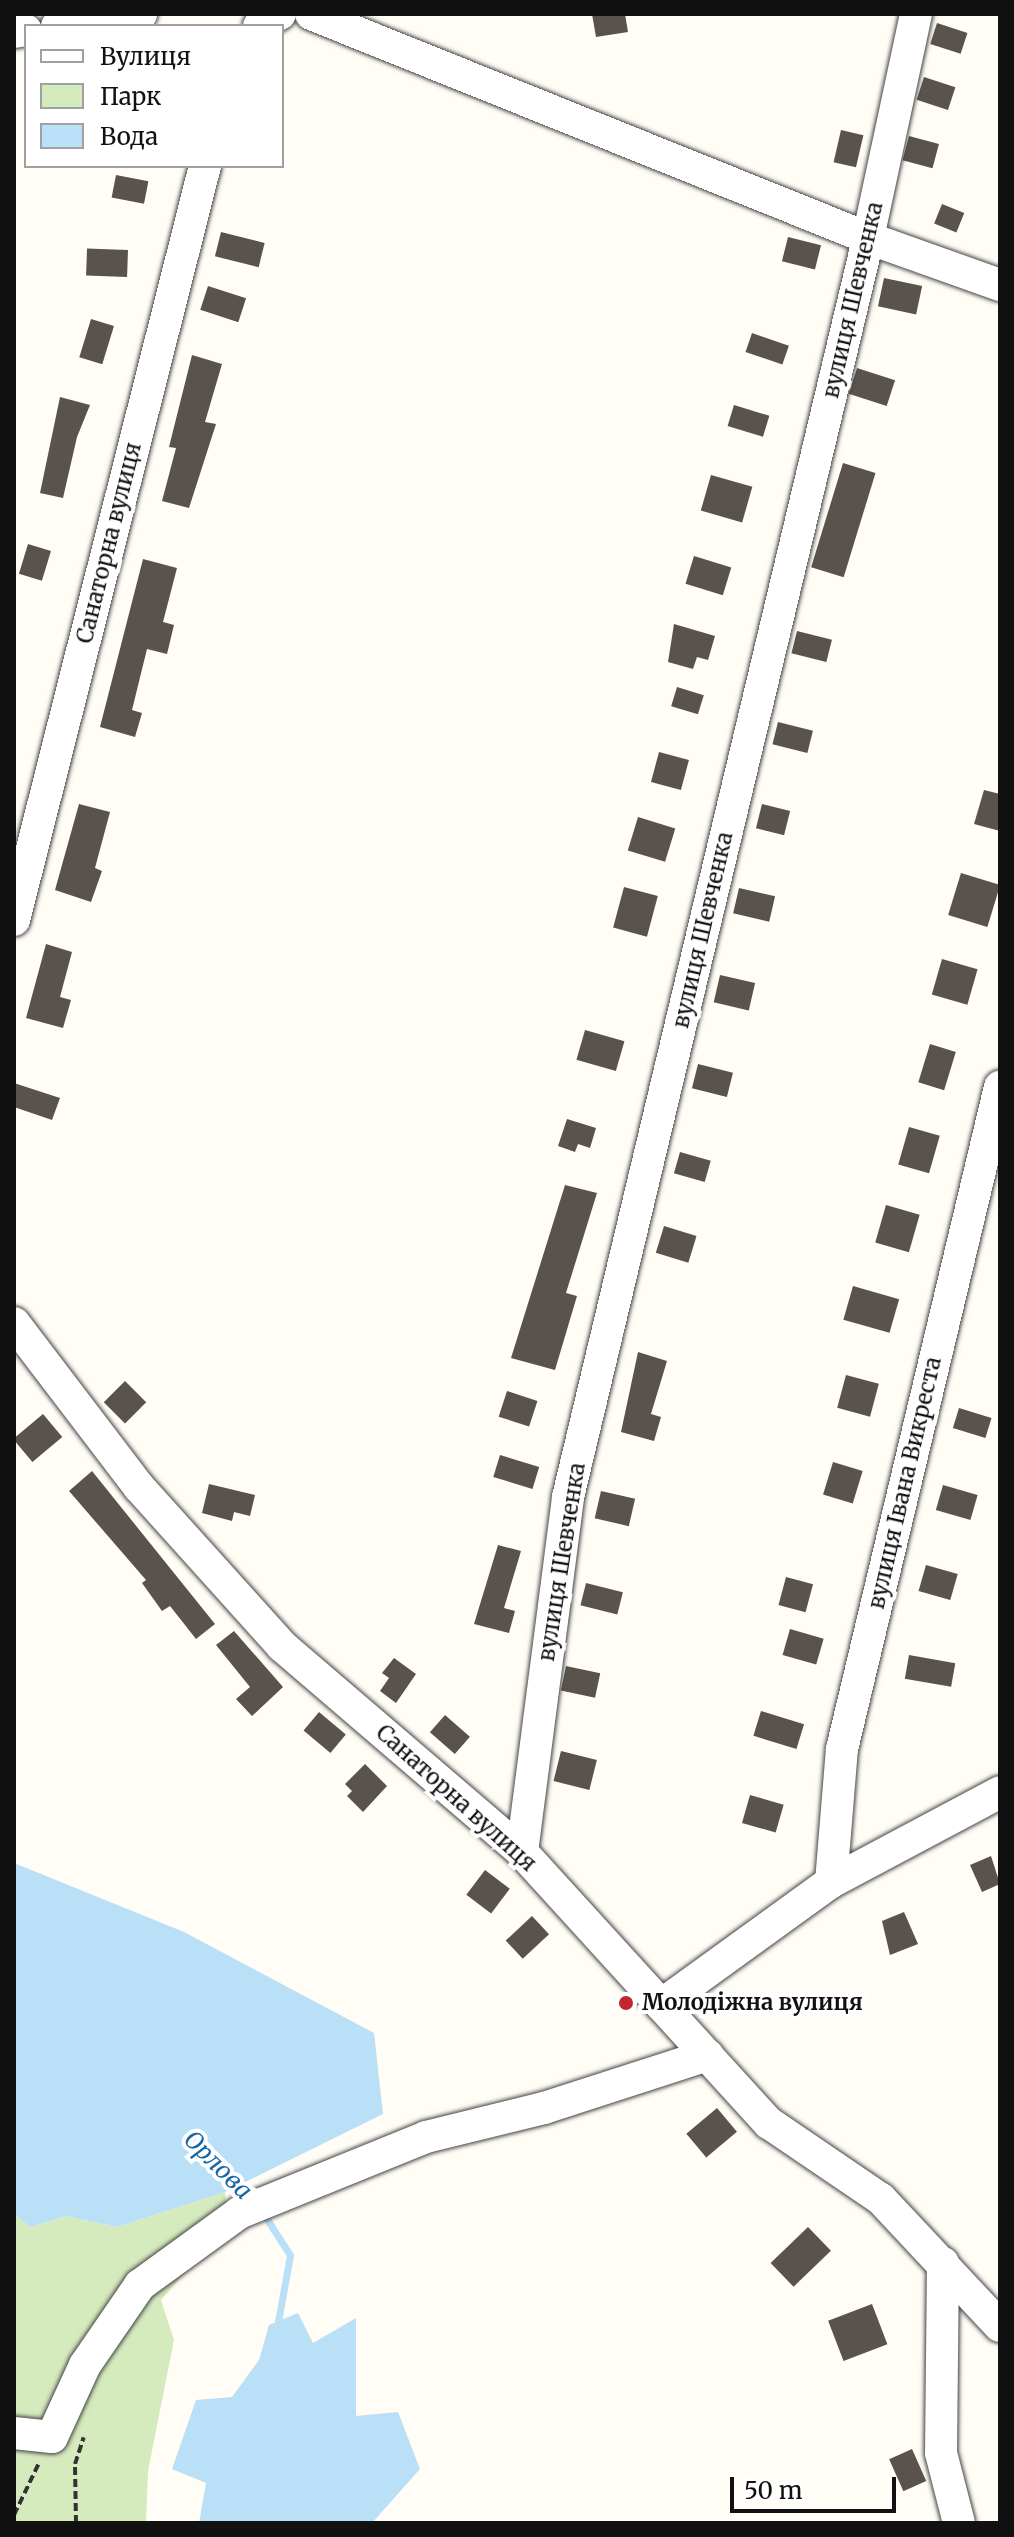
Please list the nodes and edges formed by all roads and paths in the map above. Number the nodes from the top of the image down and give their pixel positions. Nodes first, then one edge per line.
1 (141, 14) edge
2 (280, 14) edge
3 (311, 14) edge
4 (916, 14) edge
5 (71, 24) edge
6 (262, 24) edge
7 (204, 168) edge
8 (868, 238) junction
9 (1000, 285) edge
10 (14, 920) edge
11 (1000, 1087) edge
12 (991, 1166) edge
13 (14, 1323) edge
14 (1000, 1792) edge
15 (522, 1852) junction
16 (831, 1882) junction
17 (661, 2005) junction
18 (708, 2055) junction
19 (943, 2263) junction
20 (1000, 2326) edge
21 (87, 2426) dead end
22 (14, 2433) edge
23 (52, 2437) junction
24 (14, 2515) edge
25 (76, 2523) edge
26 (959, 2523) edge

1 - 5 street
2 - 6 street
3 - 8 street
4 - 8 street, вулиця Шевченка
7 - 10 street, Санаторна вулиця
8 - 9 street
8 - 15 street, вулиця Шевченка
11 - 12 street, вулиця Івана Викреста
12 - 16 street, вулиця Івана Викреста
13 - 15 street, Санаторна вулиця
14 - 16 street
15 - 17 street, Санаторна вулиця
16 - 17 street
17 - 18 street, Санаторна вулиця
18 - 19 street, Санаторна вулиця
18 - 23 street
19 - 20 street
19 - 26 street
21 - 25 path
22 - 23 street
23 - 24 path

